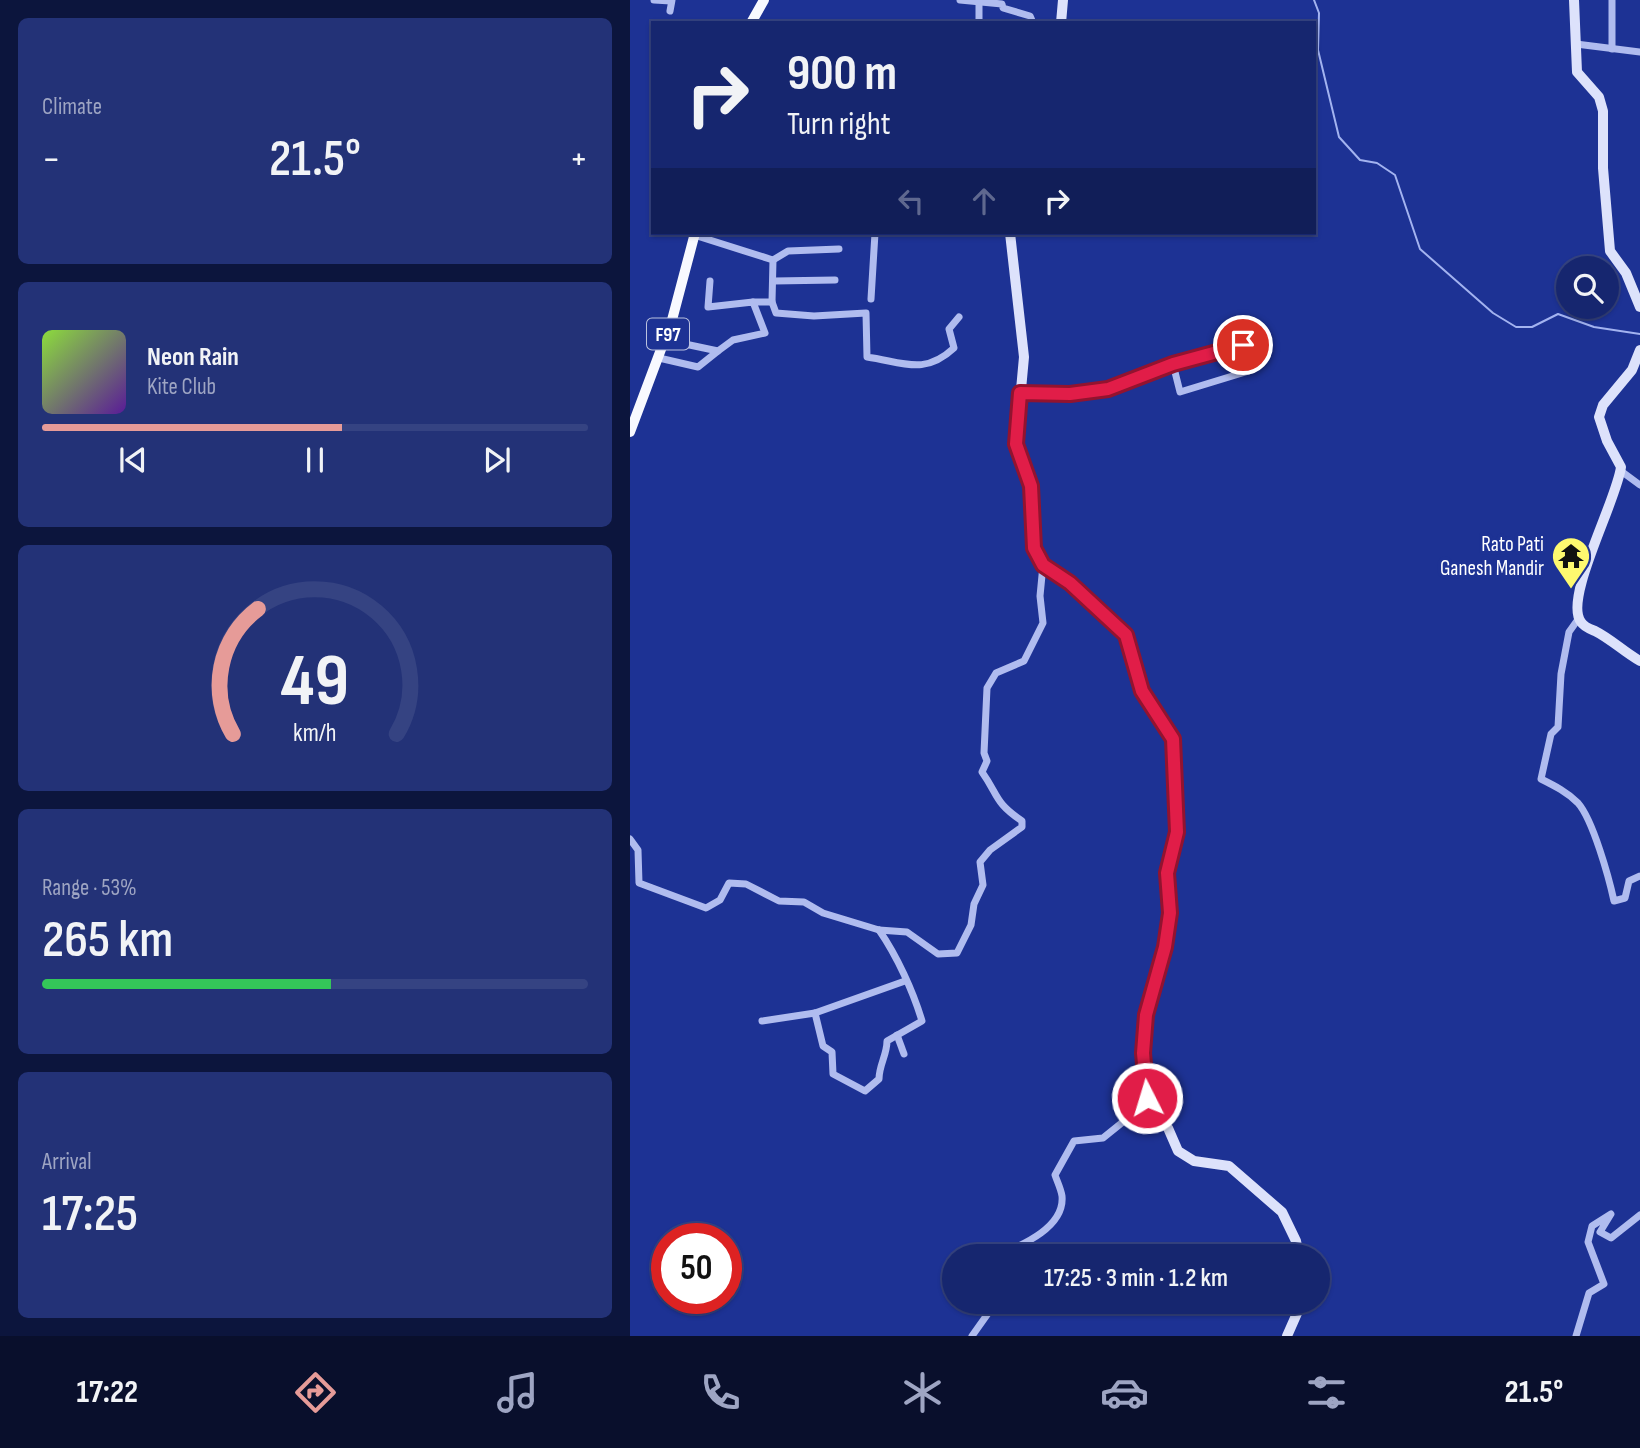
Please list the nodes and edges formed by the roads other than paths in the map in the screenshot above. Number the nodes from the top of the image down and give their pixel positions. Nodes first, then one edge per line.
1 (654, 0) edge
2 (764, 0) edge
3 (960, 0) edge
4 (1063, 0) edge
5 (1574, 0) edge
6 (1612, 0) edge
7 (672, 1) edge
8 (979, 2) junction
9 (670, 11) dead end
10 (752, 21) edge
11 (979, 21) edge
12 (1032, 21) edge
13 (1061, 21) edge
14 (1576, 44) junction
15 (1612, 49) junction
16 (1640, 52) edge
17 (694, 235) edge
18 (697, 235) edge
19 (875, 235) edge
20 (1010, 235) edge
21 (839, 249) dead end
22 (773, 260) junction
23 (835, 280) dead end
24 (710, 281) dead end
25 (774, 281) junction
26 (871, 299) dead end
27 (753, 302) junction
28 (772, 302) junction
29 (1640, 307) edge
30 (959, 317) dead end
31 (666, 340) junction
32 (1640, 350) edge
33 (718, 351) junction
34 (659, 358) junction
35 (1173, 364) junction
36 (1636, 373) edge
37 (1020, 393) junction
38 (630, 432) edge
39 (1621, 471) junction
40 (1640, 485) edge
41 (1043, 565) junction
42 (1579, 618) junction
43 (1640, 661) edge
44 (630, 839) edge
45 (1640, 876) edge
46 (879, 930) junction
47 (905, 981) junction
48 (815, 1013) junction
49 (762, 1021) dead end
50 (897, 1035) junction
51 (904, 1054) dead end
52 (1147, 1098) junction
53 (1639, 1217) edge
54 (1020, 1244) edge
55 (1297, 1244) edge
56 (988, 1314) edge
57 (1297, 1314) edge
58 (972, 1336) edge
59 (1287, 1336) edge
60 (1576, 1336) edge

1 - 7 street
2 - 10 main road
3 - 8 street
4 - 13 main road
5 - 14 main road
6 - 15 street
7 - 9 street
8 - 11 street
8 - 12 street
14 - 15 street
14 - 29 main road
15 - 16 street
17 - 31 main road, F97
18 - 22 street
19 - 26 street
20 - 37 main road
21 - 22 street
22 - 25 street
23 - 25 street
24 - 27 street
25 - 28 street
27 - 28 street
27 - 33 street
28 - 30 street
31 - 33 street
31 - 34 main road, F97
32 - 36 main road
33 - 34 street
34 - 38 main road, F97
35 - 35 street
35 - 37 street
36 - 39 main road
37 - 41 main road
39 - 40 street
39 - 42 main road
41 - 46 street
41 - 52 main road
42 - 43 main road
42 - 45 street
44 - 46 street
46 - 47 street
47 - 48 street
47 - 50 street
48 - 49 street
48 - 50 street
50 - 51 street
52 - 54 street
52 - 55 main road
53 - 60 street
56 - 58 street
57 - 59 main road

